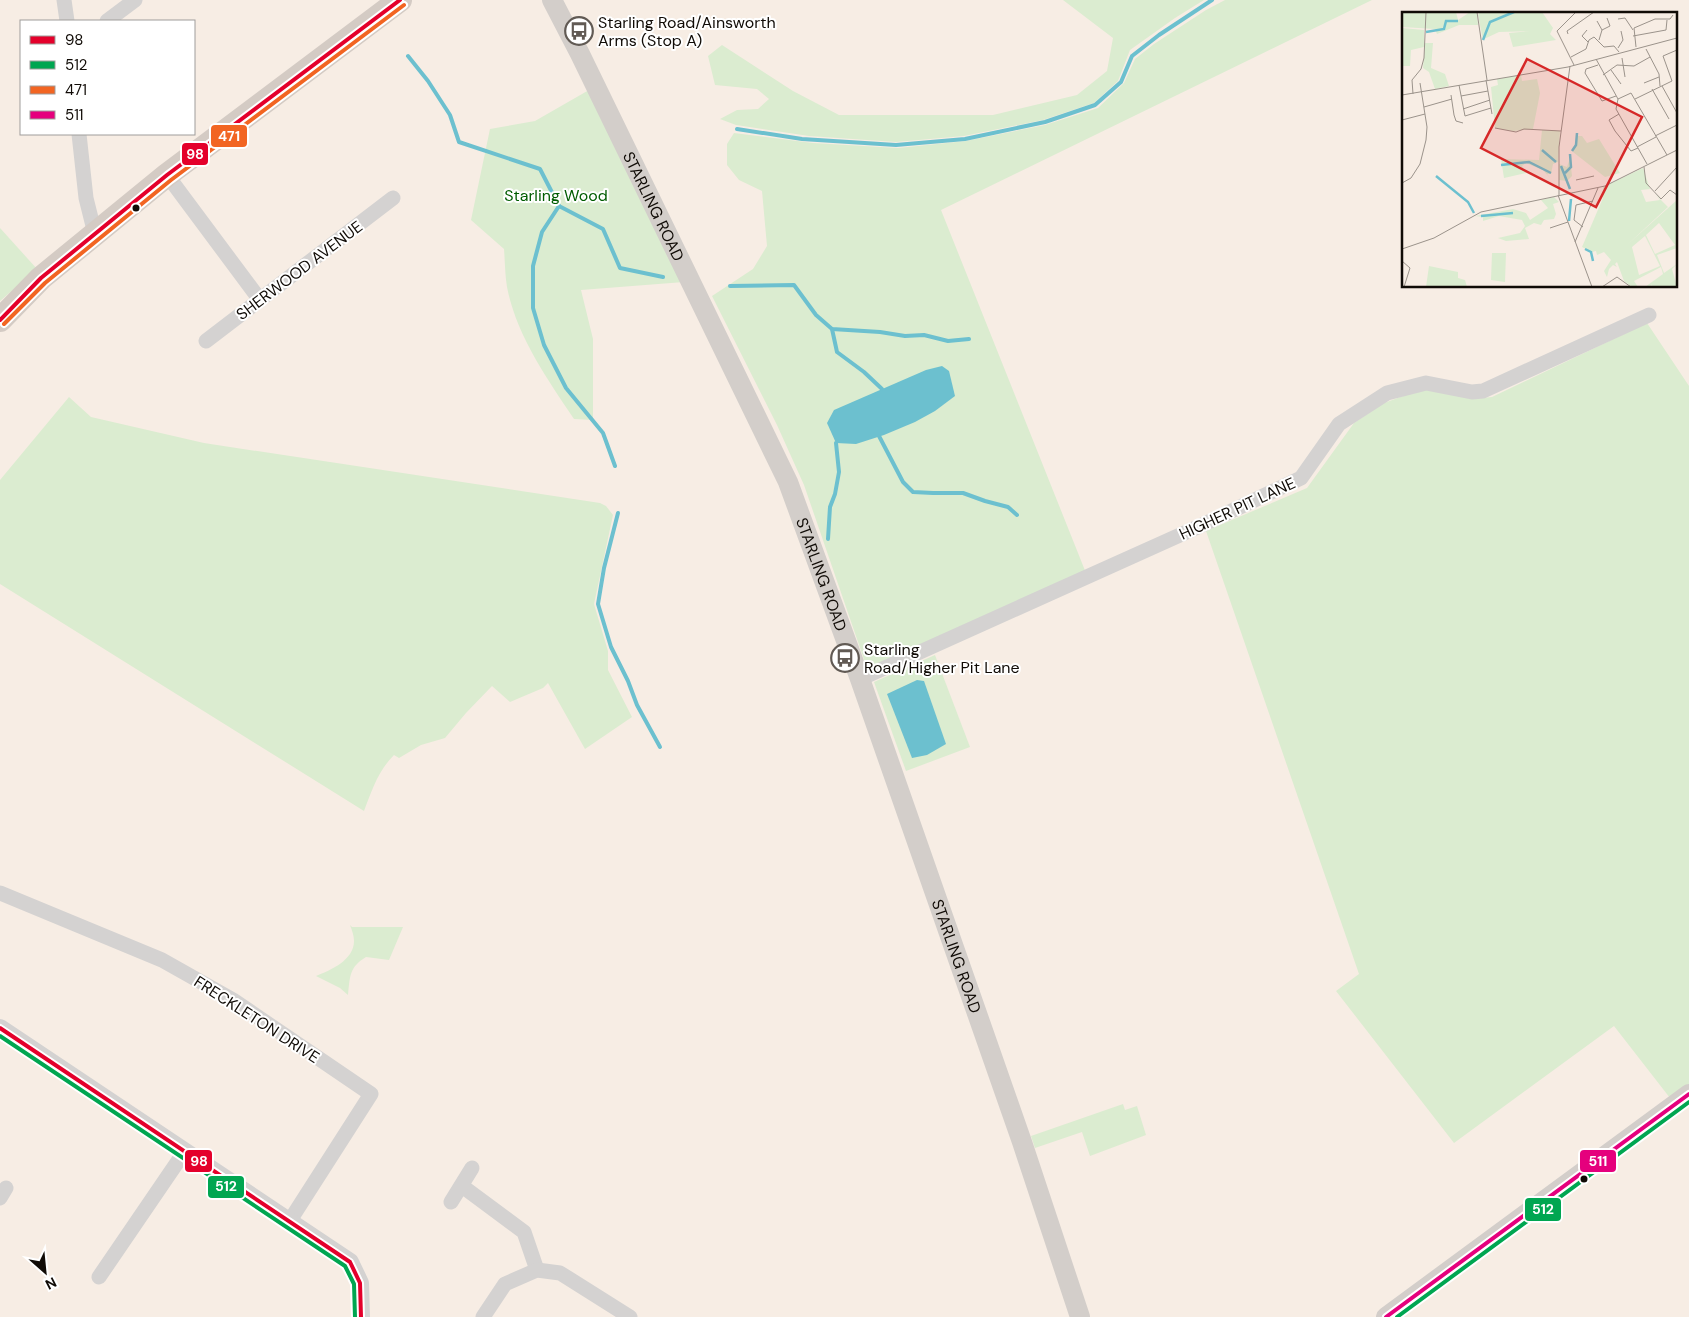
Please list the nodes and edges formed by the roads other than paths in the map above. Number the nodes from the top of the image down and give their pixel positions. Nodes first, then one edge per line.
1 (64, 0) edge
2 (135, 0) edge
3 (400, 0) edge
4 (552, 0) edge
5 (67, 20) edge
6 (108, 20) edge
7 (80, 135) edge
8 (167, 175) junction
9 (393, 198) dead end
10 (95, 234) junction
11 (260, 300) junction
12 (1649, 315) dead end
13 (0, 320) edge
14 (206, 341) dead end
15 (860, 679) junction
16 (0, 893) edge
17 (0, 1028) edge
18 (1689, 1094) edge
19 (185, 1151) junction
20 (472, 1168) dead end
21 (462, 1186) junction
22 (451, 1202) dead end
23 (290, 1222) junction
24 (536, 1270) junction
25 (99, 1277) dead end
26 (360, 1317) edge
27 (483, 1317) edge
28 (630, 1317) edge
29 (1080, 1317) edge
30 (1386, 1317) edge

1 - 5 street
2 - 6 street
3 - 8 highway
4 - 15 main road, STARLING ROAD
7 - 10 street
8 - 10 highway
8 - 11 street
9 - 11 street, SHERWOOD AVENUE
10 - 13 highway
11 - 14 street, SHERWOOD AVENUE
12 - 15 street, HIGHER PIT LANE
15 - 29 main road, STARLING ROAD
16 - 23 street, FRECKLETON DRIVE
17 - 19 street
18 - 30 main road
19 - 23 street
19 - 25 street
20 - 21 street
21 - 22 street
21 - 24 street
23 - 26 street
24 - 27 street
24 - 28 street

